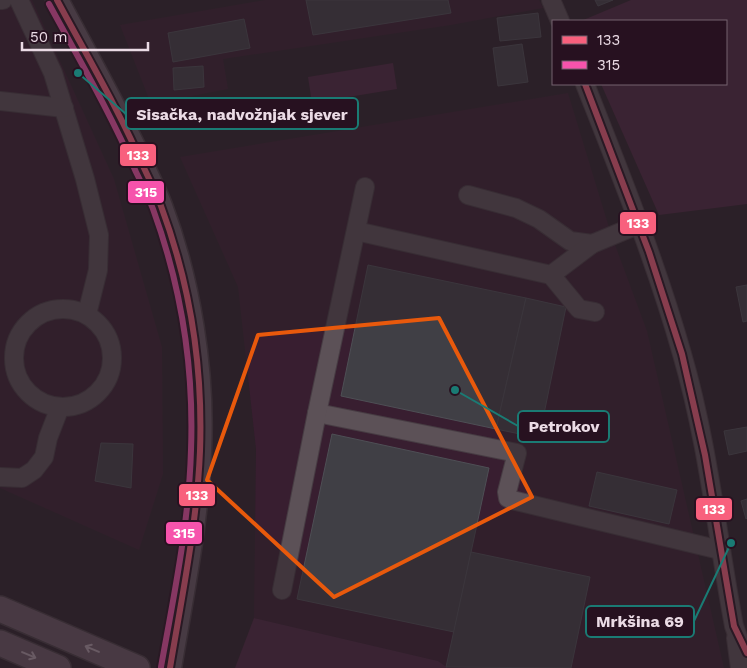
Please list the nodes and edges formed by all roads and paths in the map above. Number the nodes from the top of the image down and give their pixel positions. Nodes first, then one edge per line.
1 (18, 0) edge
2 (57, 0) edge
3 (551, 0) edge
4 (560, 20) edge
5 (585, 85) edge
6 (0, 101) edge
7 (19, 103) junction
8 (64, 108) junction
9 (0, 111) edge
10 (364, 187) dead end
11 (468, 195) dead end
12 (640, 224) junction
13 (356, 231) junction
14 (592, 244) junction
15 (551, 275) junction
16 (595, 312) dead end
17 (87, 314) junction
18 (60, 407) junction
19 (317, 413) junction
20 (0, 477) edge
21 (720, 550) junction
22 (282, 590) dead end
23 (0, 609) edge
24 (734, 626) junction
25 (0, 643) edge
26 (747, 653) edge
27 (58, 668) edge
28 (137, 668) edge
29 (170, 668) edge
30 (740, 668) edge

1 - 8 street
2 - 29 main road
3 - 4 street
5 - 12 street
6 - 7 street
7 - 8 street
7 - 9 street
8 - 17 street
10 - 13 street
11 - 14 street
12 - 14 street
12 - 21 street
13 - 15 street
13 - 19 street
14 - 15 street
15 - 16 street
17 - 18 street
17 - 18 street
18 - 20 street
19 - 21 street
19 - 22 street
21 - 24 street
28 -> 23 highway
24 - 26 street
24 - 30 street
25 -> 27 highway

